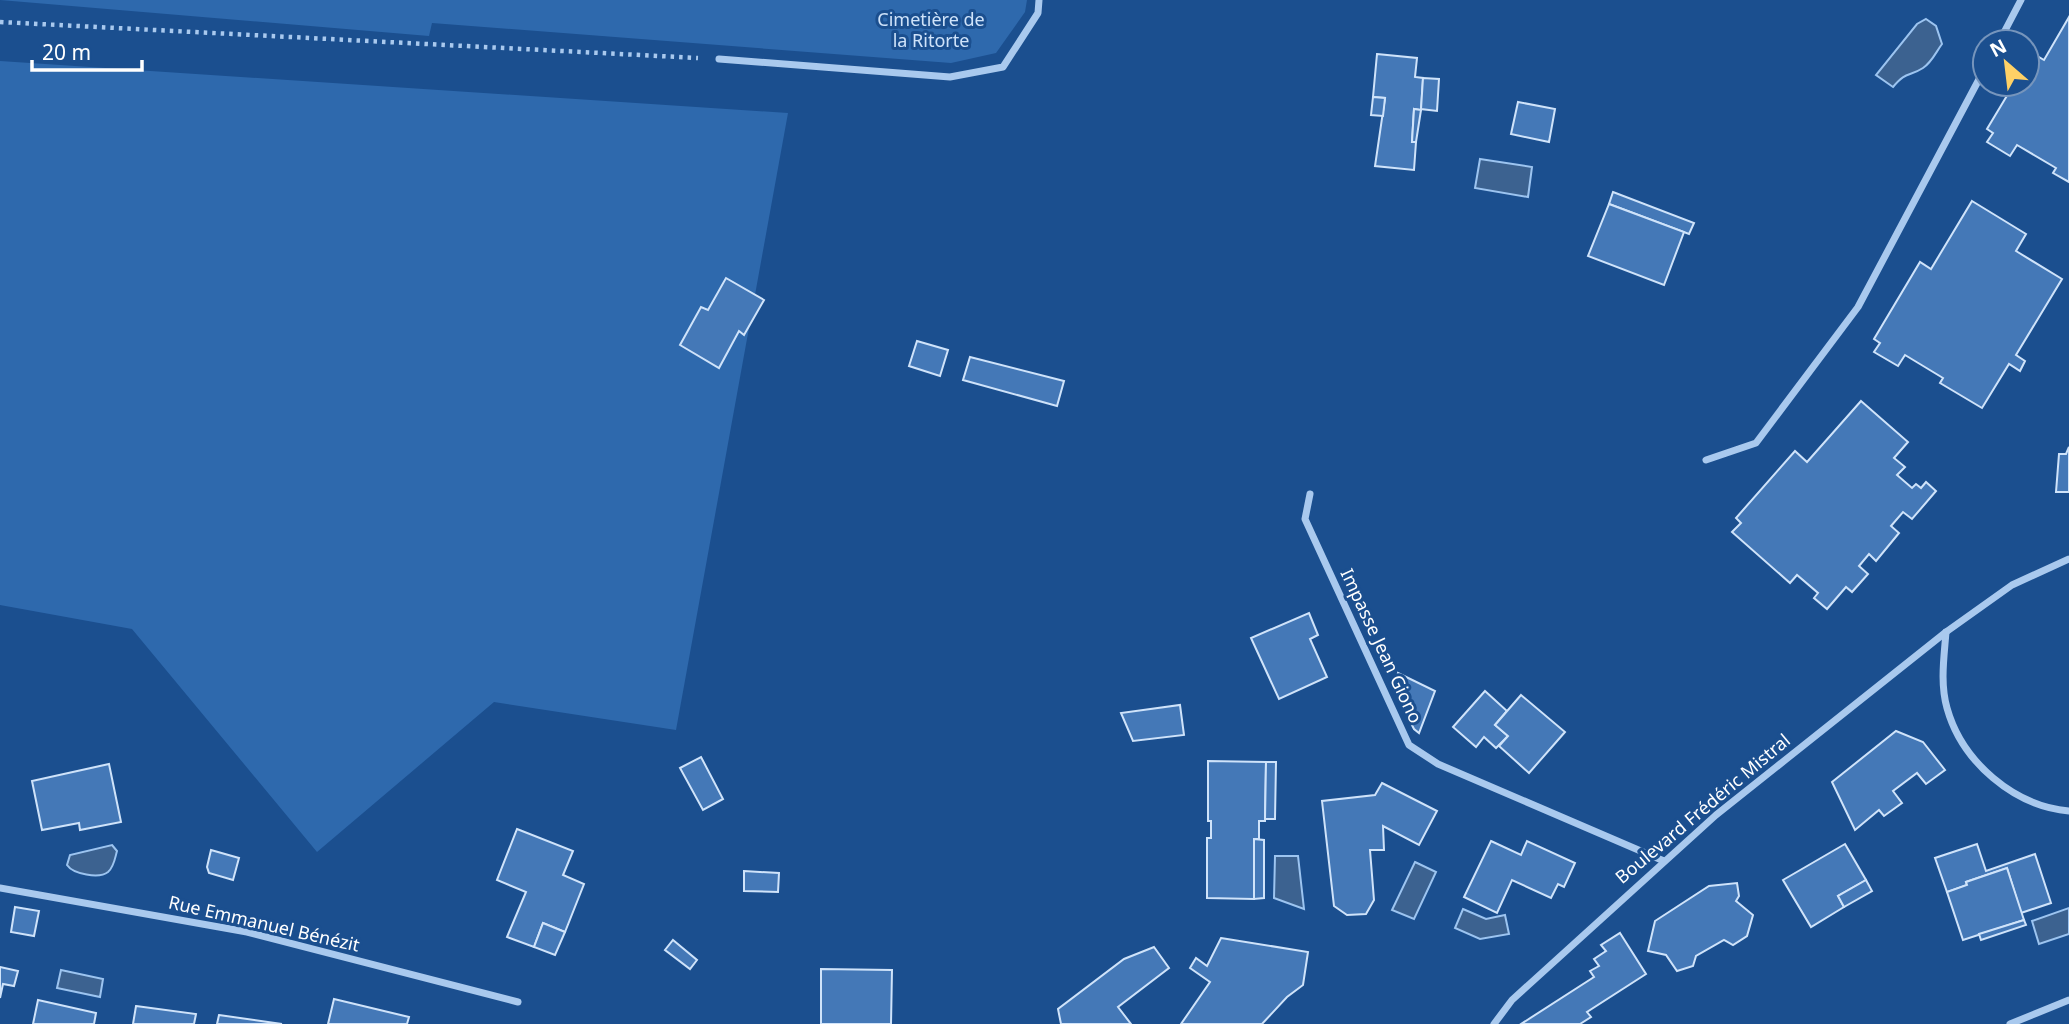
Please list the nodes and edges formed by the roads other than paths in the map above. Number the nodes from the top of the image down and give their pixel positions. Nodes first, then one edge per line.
1 (1039, 0) edge
2 (2021, 0) edge
3 (2006, 28) edge
4 (719, 59) road end
5 (1971, 94) edge
6 (1706, 460) dead end
7 (1310, 494) dead end
8 (2069, 559) edge
9 (1946, 632) junction
10 (2069, 811) edge
11 (1664, 861) junction
12 (0, 888) edge
13 (2069, 1000) edge
14 (518, 1002) dead end
15 (1493, 1024) edge
16 (2010, 1024) edge

1 - 4 street
2 - 3 street
5 - 6 street
7 - 11 street, Impasse Jean Giono
8 - 9 street, Boulevard Frédéric Mistral
9 - 10 street
9 - 11 street, Boulevard Frédéric Mistral
11 - 15 street, Boulevard Frédéric Mistral
12 - 14 street, Rue Emmanuel Bénézit
13 - 16 street

